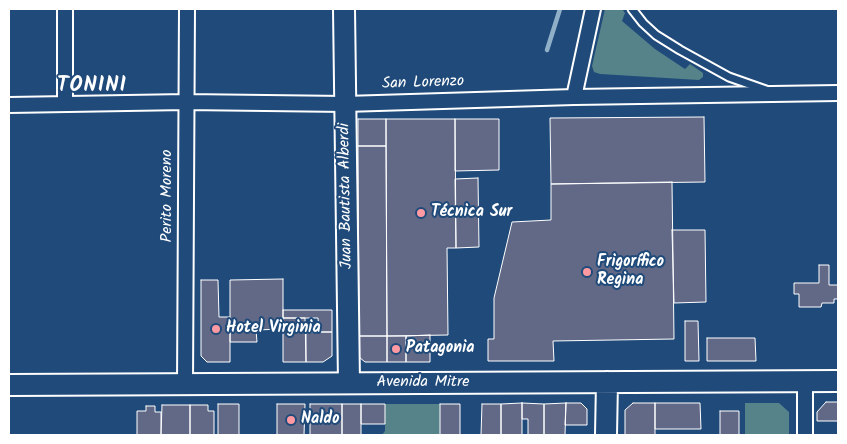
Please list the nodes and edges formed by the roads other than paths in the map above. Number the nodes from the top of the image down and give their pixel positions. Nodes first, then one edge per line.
1 (65, 9) edge
2 (187, 9) edge
3 (344, 9) edge
4 (593, 9) edge
5 (632, 9) edge
6 (835, 92) edge
7 (774, 93) junction
8 (574, 97) junction
9 (186, 102) junction
10 (65, 104) junction
11 (346, 104) junction
12 (9, 105) edge
13 (806, 381) junction
14 (838, 381) edge
15 (607, 382) junction
16 (349, 383) junction
17 (185, 384) junction
18 (9, 385) edge
19 (606, 435) edge
20 (805, 435) edge

1 - 10 street
2 - 9 street, Perito Moreno
3 - 11 main road, Juan Bautista Alberdi
4 - 8 street
5 - 7 lane
6 - 7 street, San Lorenzo
7 - 8 street, San Lorenzo
8 - 11 street, San Lorenzo
9 - 10 street, San Lorenzo
9 - 11 street, San Lorenzo
9 - 17 street, Perito Moreno
10 - 12 street, San Lorenzo
11 - 16 main road, Juan Bautista Alberdi
13 - 14 main road, Avenida Mitre
13 - 15 main road, Avenida Mitre
13 - 20 street
15 - 16 main road, Avenida Mitre
15 - 19 main road
16 - 17 main road, Avenida Mitre
17 - 18 main road, Avenida Mitre

